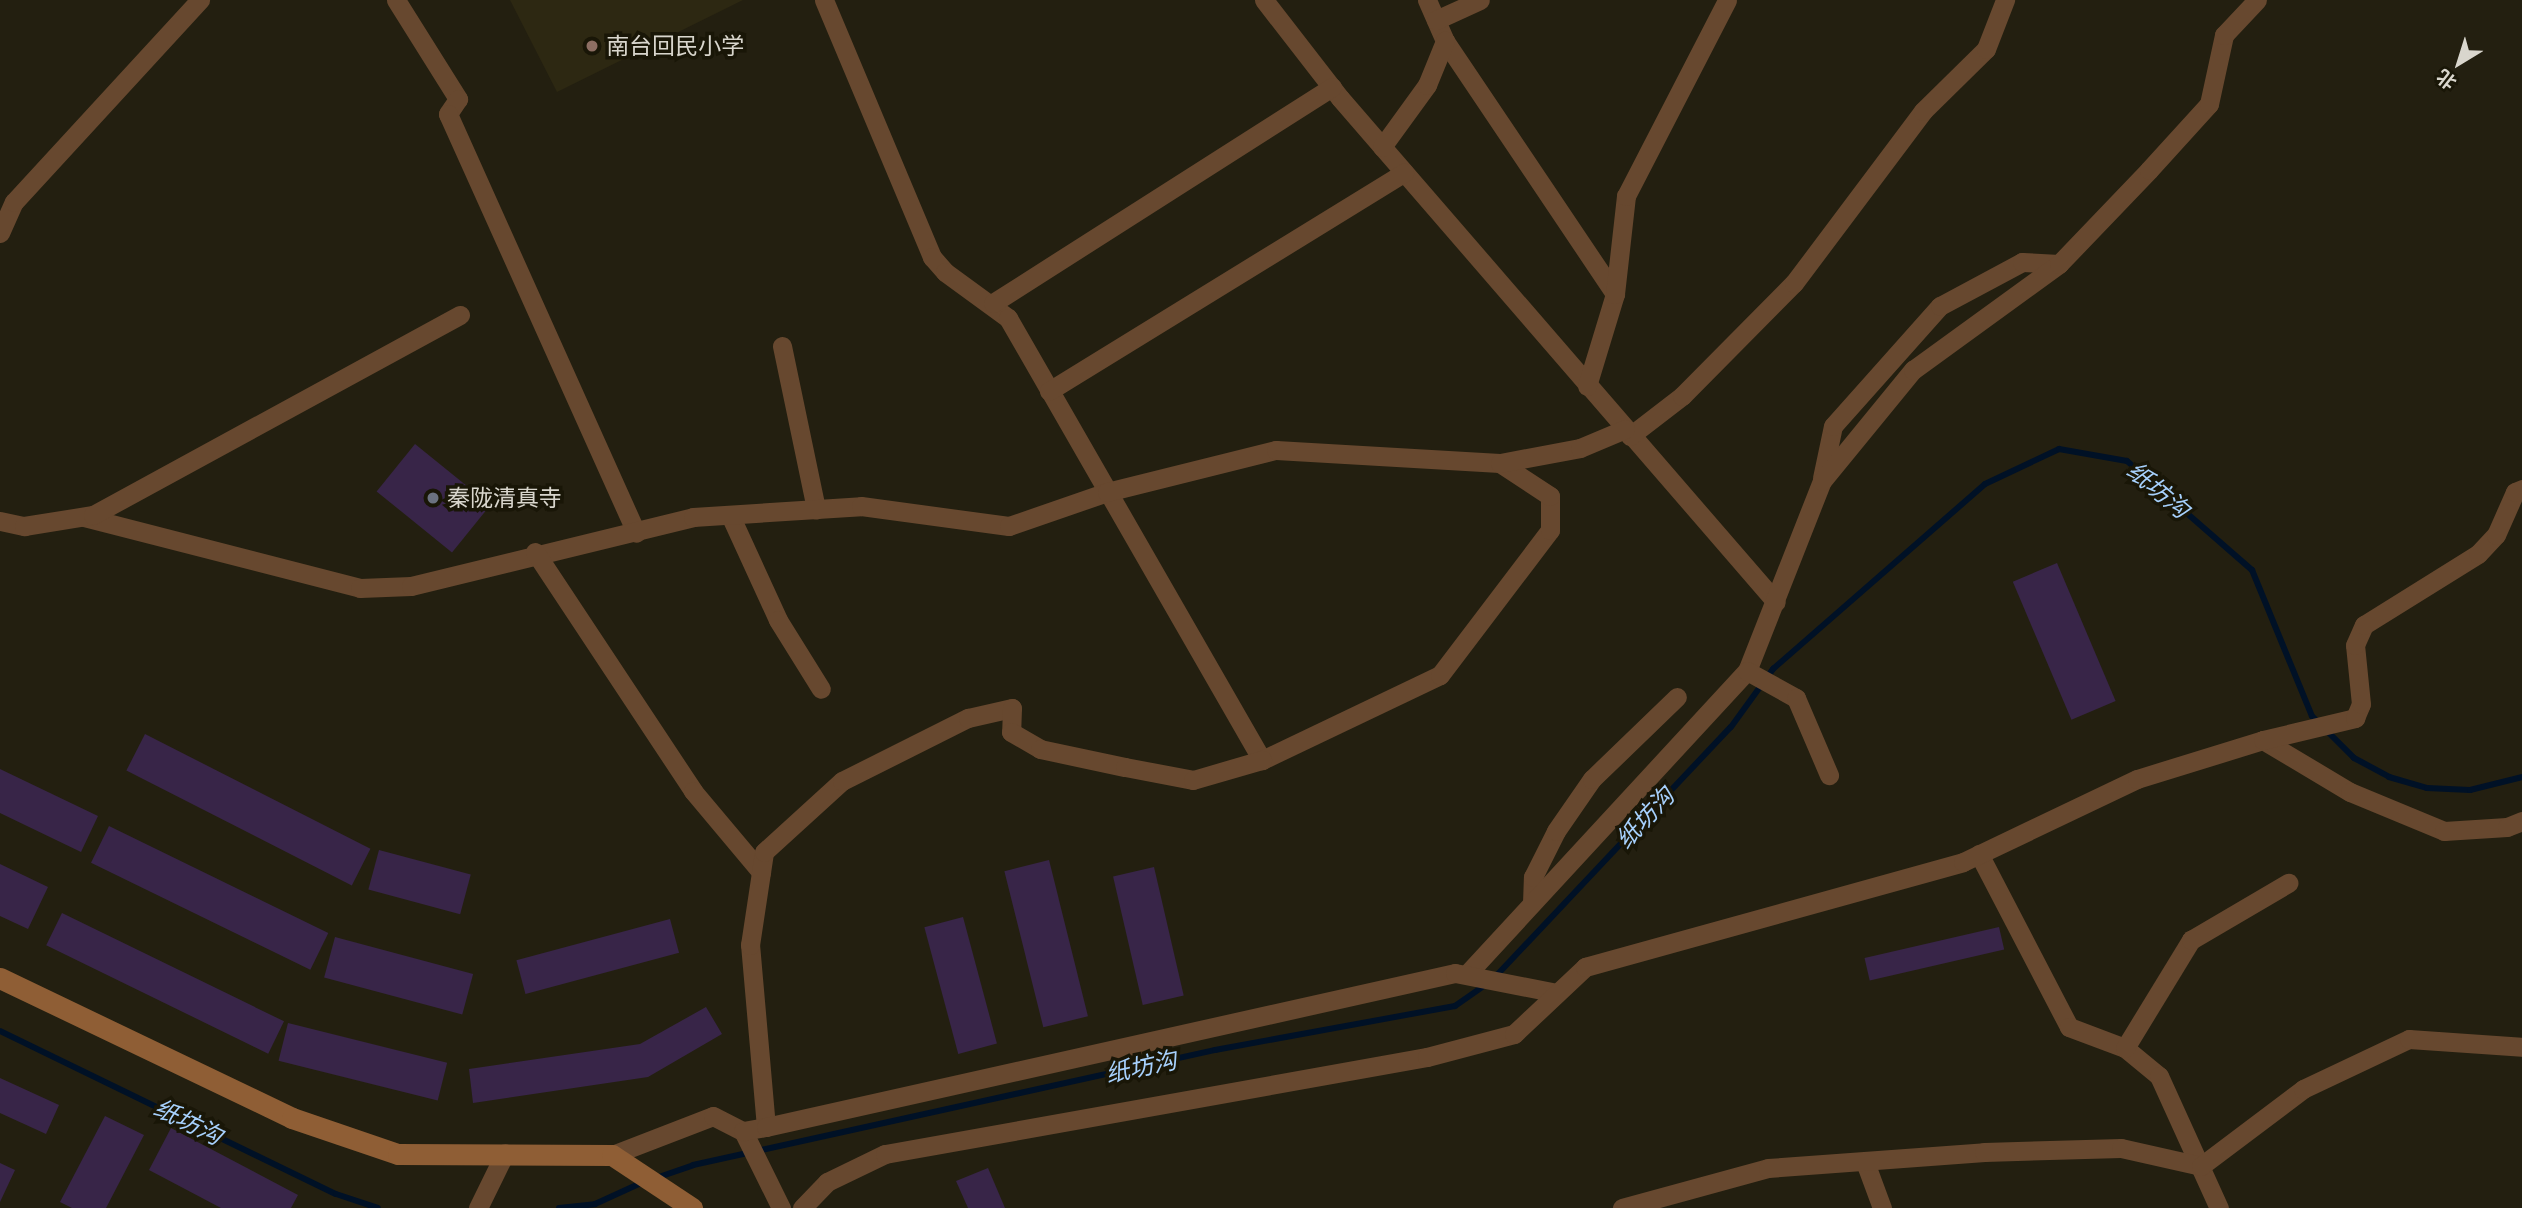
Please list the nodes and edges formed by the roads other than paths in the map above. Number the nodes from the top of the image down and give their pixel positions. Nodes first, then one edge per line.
1 (200, 0) edge
2 (396, 0) edge
3 (824, 0) edge
4 (1265, 0) edge
5 (1427, 0) edge
6 (1480, 0) edge
7 (1727, 0) edge
8 (2005, 0) edge
9 (2257, 0) edge
10 (1436, 20) junction
11 (1445, 41) junction
12 (1332, 87) junction
13 (1382, 147) junction
14 (1404, 173) junction
15 (0, 233) edge
16 (2060, 264) junction
17 (1615, 294) junction
18 (993, 303) junction
19 (460, 315) dead end
20 (782, 346) dead end
21 (1587, 386) junction
22 (1049, 391) junction
23 (1628, 432) junction
24 (1500, 463) junction
25 (1822, 481) junction
26 (2522, 489) edge
27 (1107, 492) junction
28 (816, 509) junction
29 (730, 515) junction
30 (84, 516) junction
31 (0, 521) edge
32 (636, 533) junction
33 (535, 552) junction
34 (1776, 602) junction
35 (1761, 679) junction
36 (821, 689) dead end
37 (1677, 696) dead end
38 (2263, 740) junction
39 (1262, 760) junction
40 (1829, 775) dead end
41 (2522, 821) edge
42 (1979, 854) junction
43 (761, 872) junction
44 (2288, 883) dead end
45 (1532, 904) junction
46 (1475, 975) junction
47 (0, 978) edge
48 (1557, 993) junction
49 (2522, 1047) edge
50 (2125, 1048) junction
51 (766, 1127) junction
52 (746, 1137) junction
53 (505, 1153) junction
54 (612, 1155) junction
55 (1866, 1162) junction
56 (2202, 1166) junction
57 (482, 1201) edge
58 (687, 1205) edge
59 (781, 1208) edge
60 (802, 1208) edge
61 (1622, 1208) edge
62 (1882, 1208) edge
63 (2219, 1208) edge

1 - 15 street
2 - 32 street
3 - 18 street
4 - 12 street
5 - 10 street
6 - 10 street
7 - 17 street
8 - 23 street
9 - 16 street
10 - 11 street
11 - 13 street
11 - 17 street
12 - 13 street
12 - 18 street
13 - 14 street
14 - 21 street
14 - 22 street
16 - 25 street
16 - 25 street
17 - 21 street
18 - 22 street
19 - 30 street
20 - 28 street
21 - 23 street
22 - 27 street
23 - 24 street
23 - 34 street
24 - 27 street
24 - 39 street
25 - 34 street
26 - 38 street
27 - 28 street
27 - 39 street
28 - 29 street
29 - 32 street
29 - 36 street
30 - 31 street
30 - 33 street
32 - 33 street
33 - 43 street
34 - 35 street
35 - 40 street
35 - 45 street
37 - 45 street
38 - 41 street
38 - 42 street
39 - 43 street
42 - 48 street
42 - 50 street
43 - 51 street
44 - 50 street
45 - 46 street
46 - 48 street
46 - 51 street
47 - 53 street
48 - 60 street
49 - 56 street
50 - 56 street
51 - 52 street
52 - 54 street
52 - 59 street
53 - 54 street
53 - 57 street
54 - 58 street
55 - 56 street
55 - 61 street
55 - 62 street
56 - 63 street

